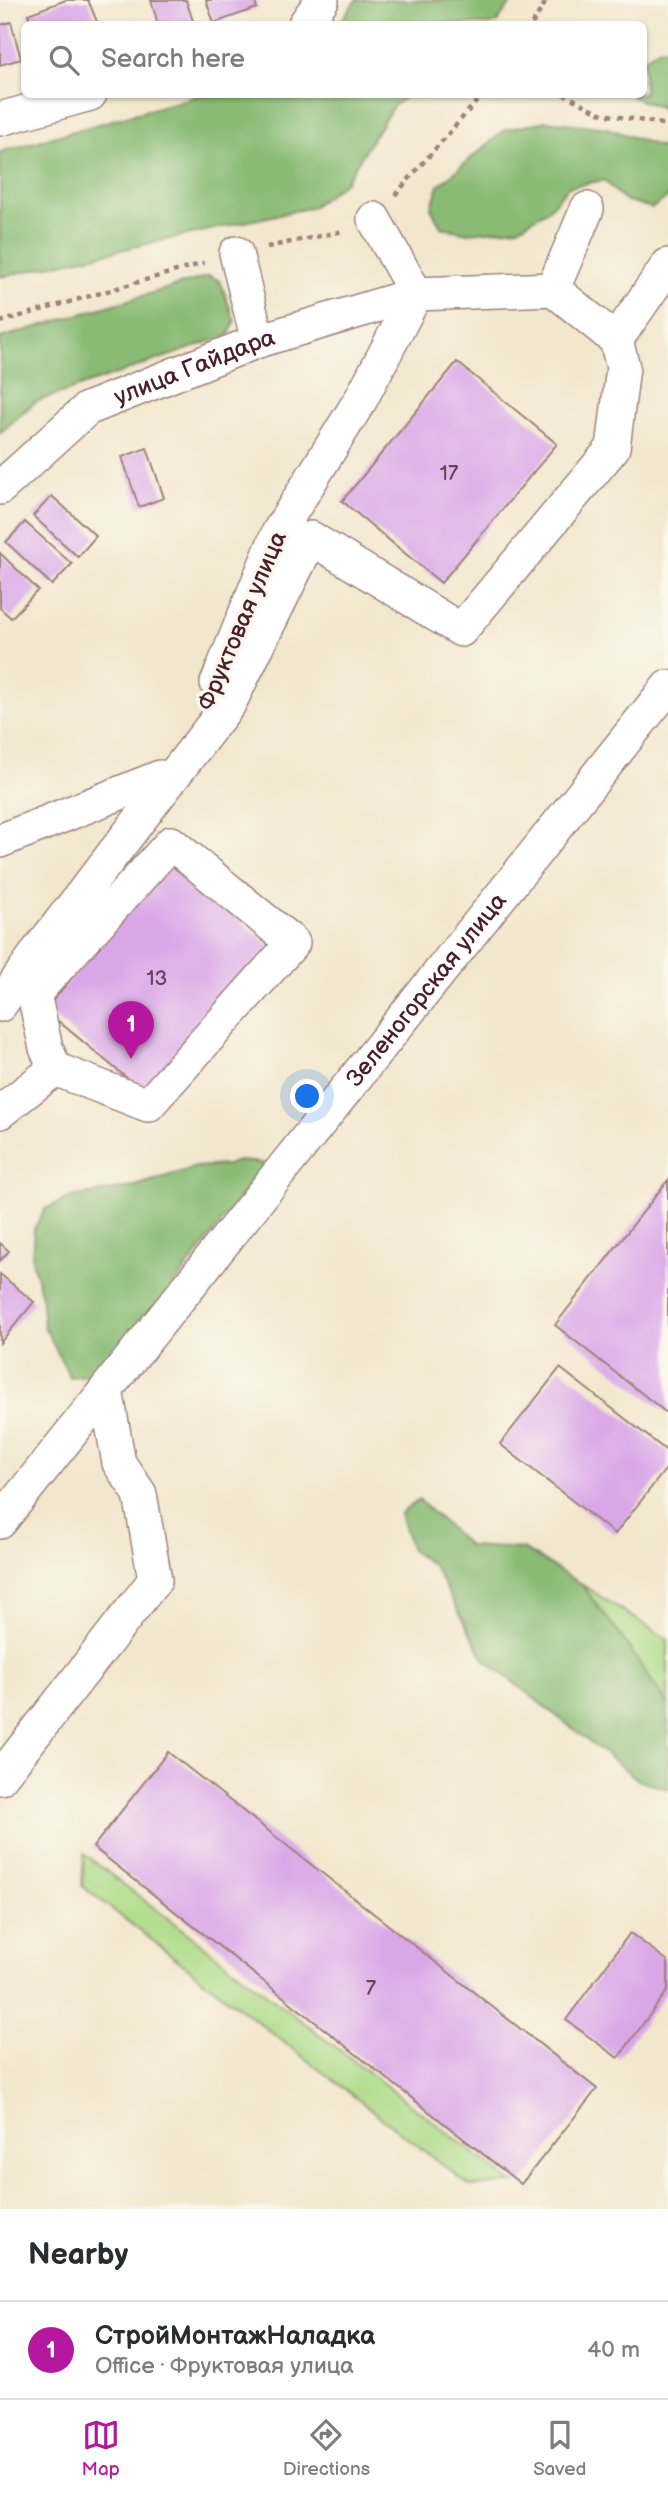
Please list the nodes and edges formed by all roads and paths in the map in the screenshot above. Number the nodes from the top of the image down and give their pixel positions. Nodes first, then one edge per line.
1 (322, 0) edge
2 (547, 0) edge
3 (307, 21) edge
4 (534, 21) edge
5 (76, 98) edge
6 (571, 98) edge
7 (0, 119) edge
8 (668, 125) edge
9 (587, 209) dead end
10 (374, 219) dead end
11 (236, 253) dead end
12 (668, 265) edge
13 (552, 289) junction
14 (416, 294) junction
15 (616, 340) junction
16 (258, 341) junction
17 (0, 488) edge
18 (668, 687) edge
19 (160, 777) junction
20 (0, 841) edge
21 (38, 951) junction
22 (34, 994) junction
23 (0, 1005) edge
24 (55, 1069) junction
25 (0, 1112) edge
26 (106, 1390) junction
27 (0, 1522) edge
28 (0, 1778) edge

1 - 3 street
2 - 4 path
5 - 7 street
6 - 8 path
9 - 13 street
10 - 14 street
11 - 16 street
12 - 15 street
13 - 14 street, улица Гайдара
13 - 15 street
14 - 16 street, улица Гайдара
14 - 19 street, Фруктовая улица
15 - 21 street
16 - 17 street, улица Гайдара
18 - 26 street, Зеленогорская улица
19 - 20 street
19 - 21 street, Фруктовая улица
21 - 22 street
21 - 23 street, Фруктовая улица
22 - 24 street
22 - 24 street
24 - 25 street
26 - 27 street, Зеленогорская улица
26 - 28 street

